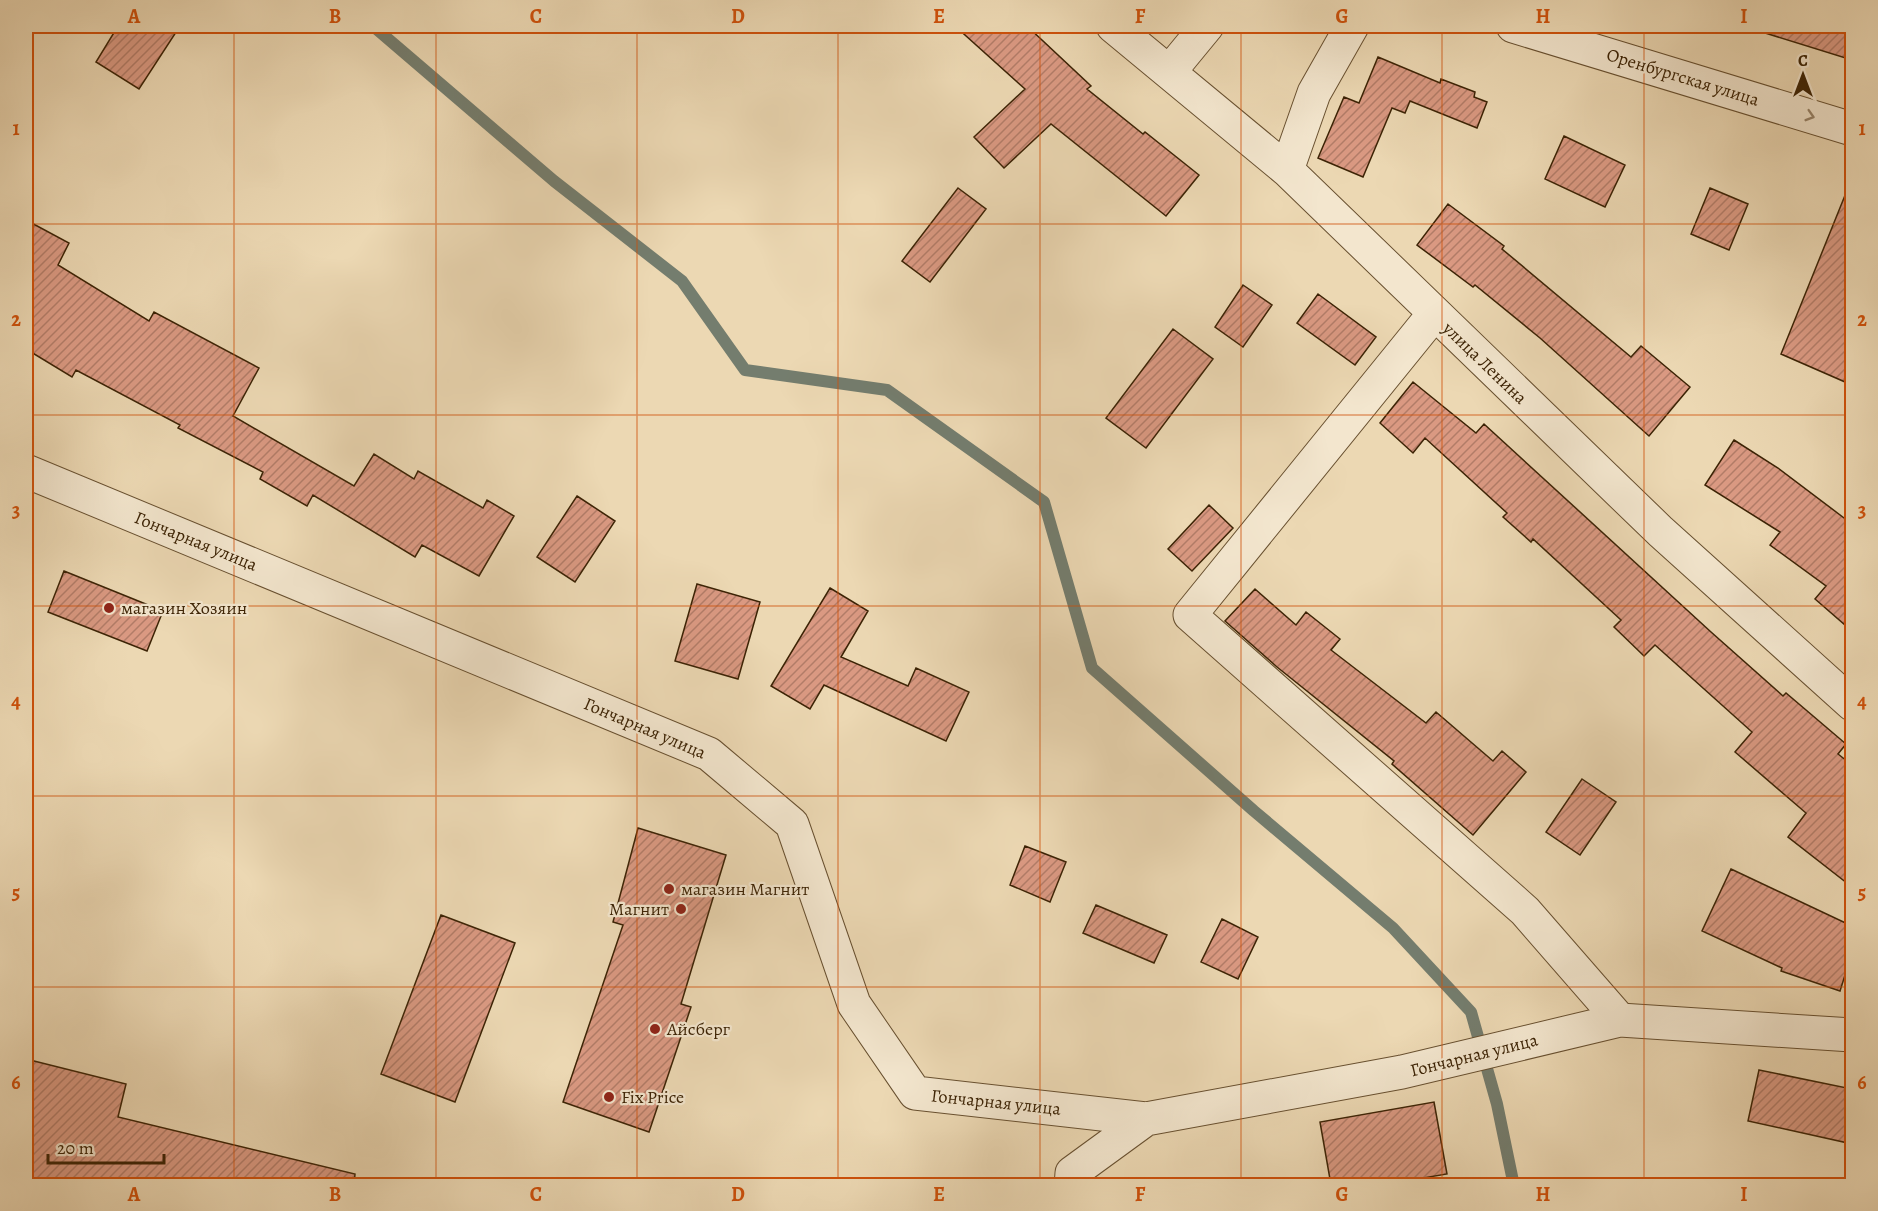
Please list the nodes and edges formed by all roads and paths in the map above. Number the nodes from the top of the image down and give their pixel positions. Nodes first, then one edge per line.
1 (1113, 26) edge
2 (1207, 26) edge
3 (1353, 26) edge
4 (1513, 26) edge
5 (1170, 70) junction
6 (1852, 129) edge
7 (1287, 170) junction
8 (1434, 314) junction
9 (26, 471) edge
10 (1852, 704) edge
11 (1620, 1020) junction
12 (1852, 1035) edge
13 (1146, 1119) junction
14 (1071, 1185) edge

1 - 5 street, улица Ленина
2 - 5 street
3 - 7 street
4 -> 6 street, Оренбургская улица
5 - 7 street, улица Ленина
7 - 8 street, улица Ленина
8 - 10 street, улица Ленина
8 - 11 street
9 - 13 street, Гончарная улица
11 - 12 street, Гончарная улица
11 - 13 street, Гончарная улица
13 - 14 street

